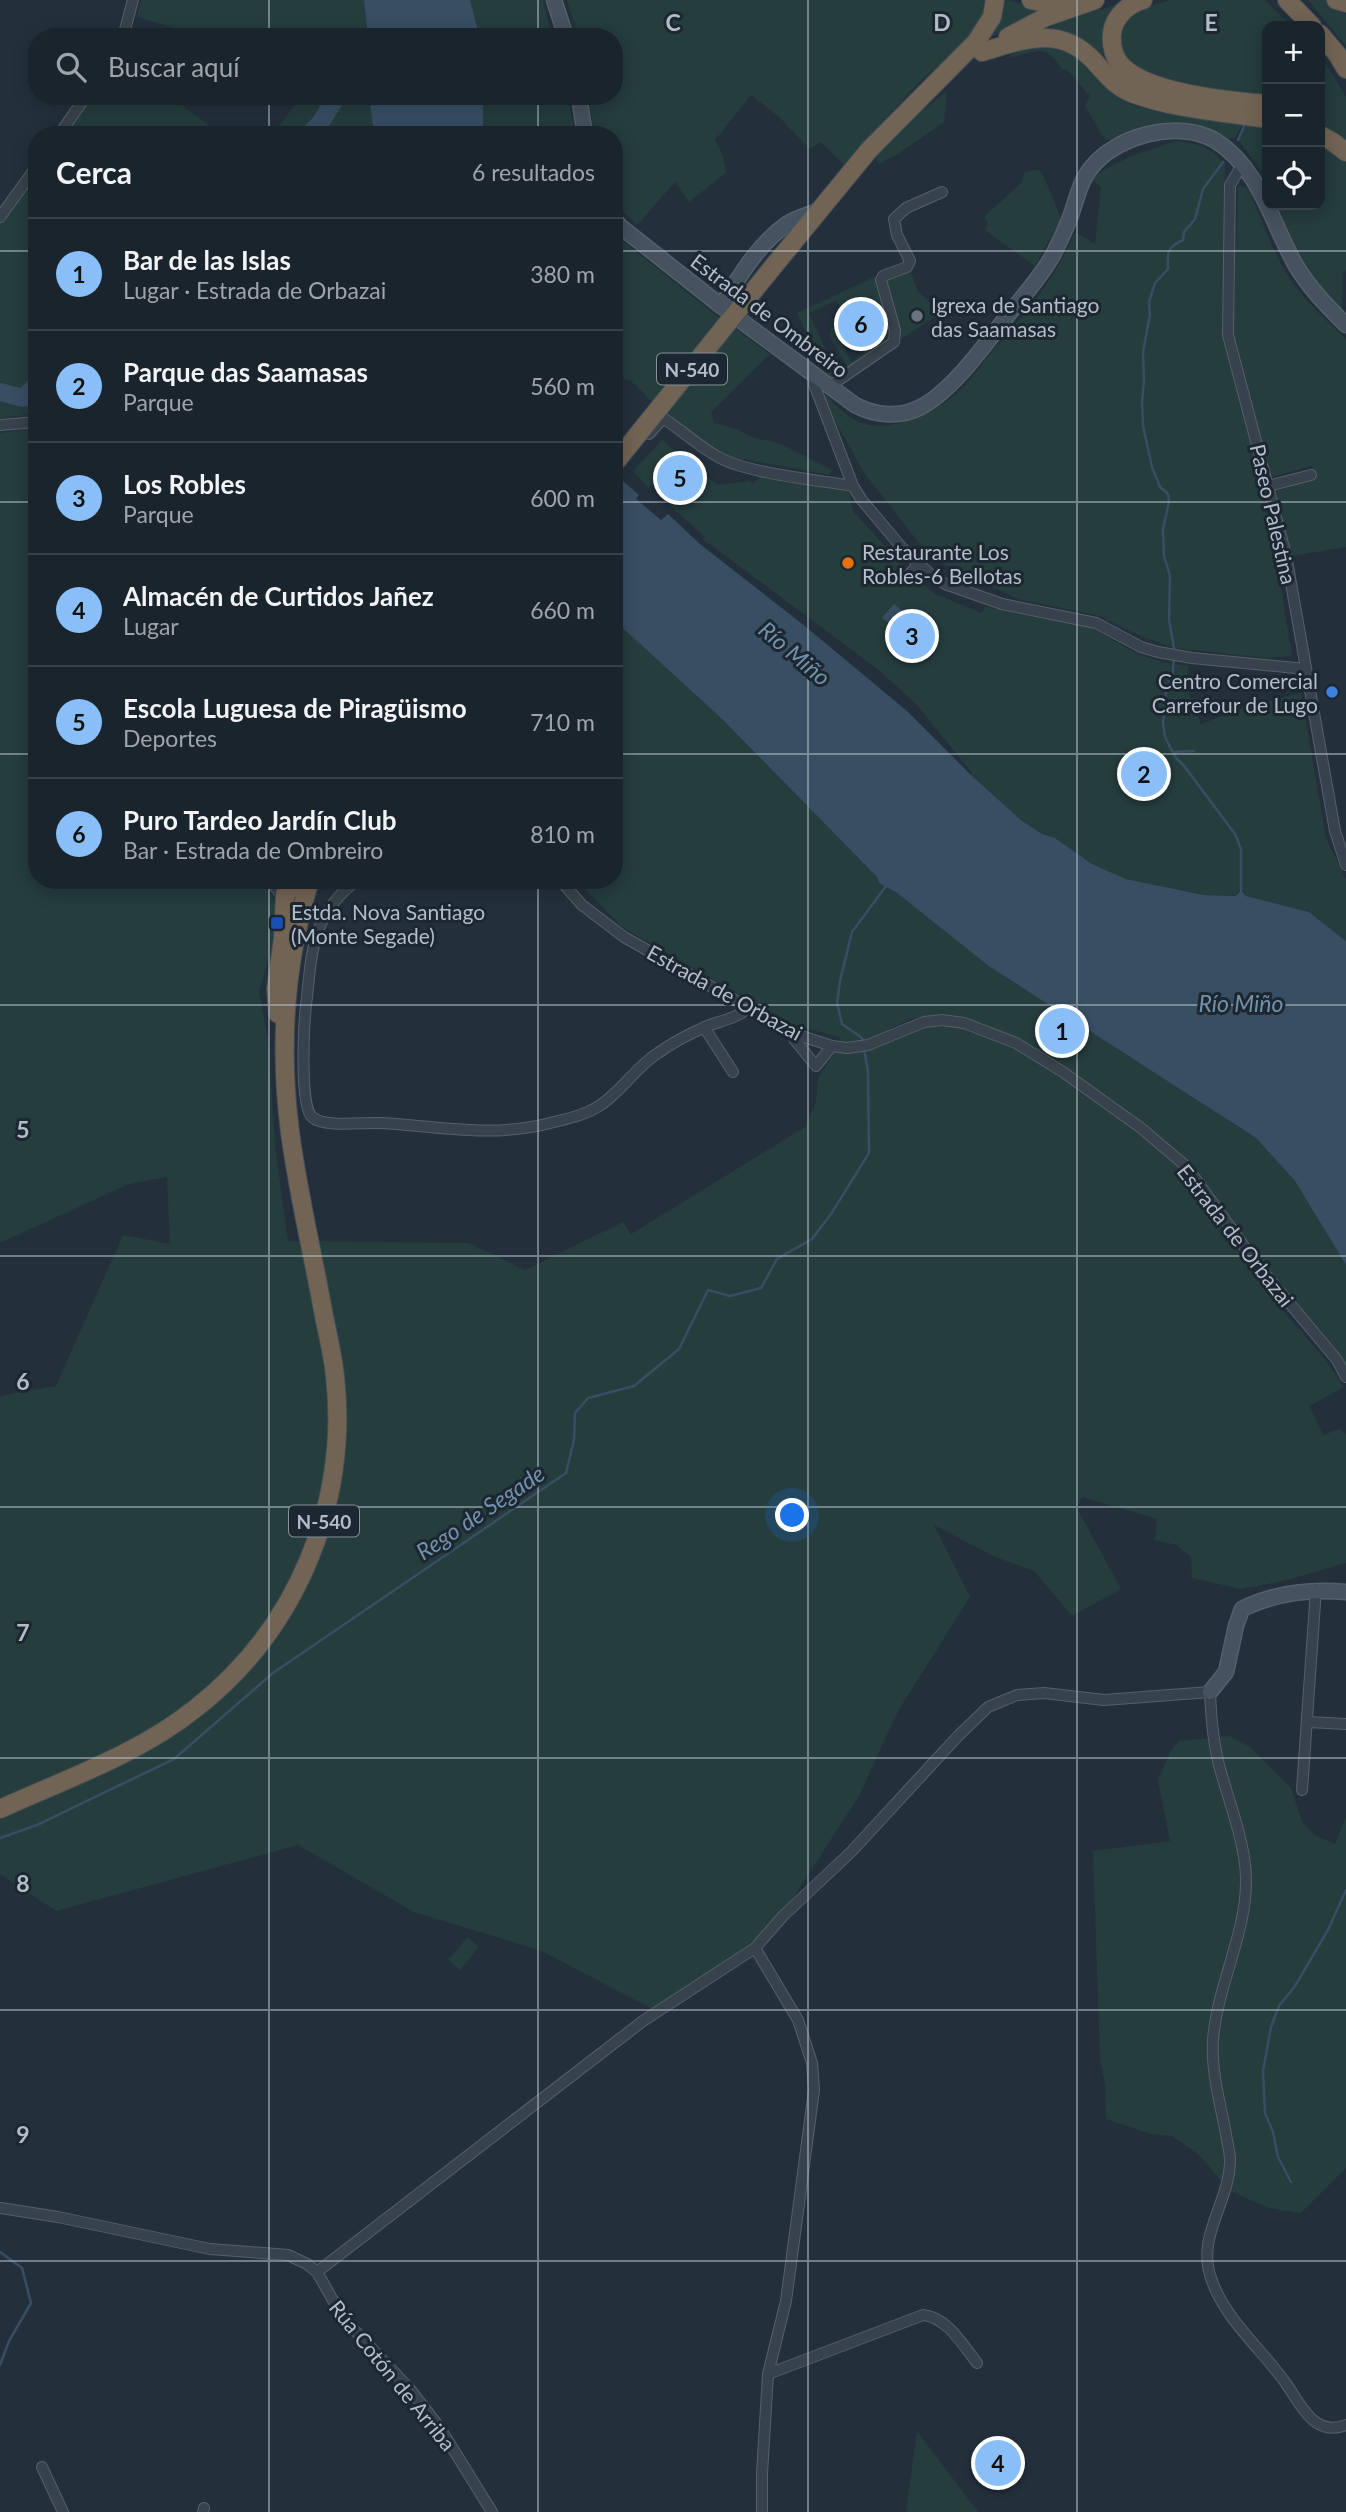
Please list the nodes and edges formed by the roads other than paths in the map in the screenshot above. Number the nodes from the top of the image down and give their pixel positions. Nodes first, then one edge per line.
1 (133, 0) edge
2 (554, 0) edge
3 (996, 0) edge
4 (1031, 0) edge
5 (1143, 0) edge
6 (1276, 0) edge
7 (1287, 0) edge
8 (1091, 1) edge
9 (1295, 21) edge
10 (1307, 21) edge
11 (125, 28) edge
12 (563, 28) edge
13 (1325, 40) edge
14 (982, 52) junction
15 (1346, 69) edge
16 (946, 75) junction
17 (1262, 104) edge
18 (80, 105) edge
19 (580, 105) edge
20 (1262, 118) edge
21 (65, 126) edge
22 (584, 126) edge
23 (1325, 138) edge
24 (1346, 152) edge
25 (1242, 165) junction
26 (28, 178) edge
27 (942, 192) dead end
28 (819, 211) junction
29 (0, 217) edge
30 (623, 229) edge
31 (721, 306) junction
32 (1346, 325) edge
33 (816, 377) junction
34 (830, 386) junction
35 (28, 423) edge
36 (0, 425) edge
37 (642, 442) dead end
38 (623, 453) edge
39 (1311, 474) dead end
40 (853, 486) junction
41 (1268, 486) junction
42 (918, 564) junction
43 (910, 574) dead end
44 (1306, 669) junction
45 (1346, 865) edge
46 (277, 889) edge
47 (291, 889) edge
48 (308, 889) edge
49 (345, 889) edge
50 (568, 889) edge
51 (285, 894) junction
52 (293, 946) junction
53 (312, 947) junction
54 (748, 1008) junction
55 (704, 1027) junction
56 (284, 1030) junction
57 (795, 1034) junction
58 (832, 1046) junction
59 (733, 1072) dead end
60 (285, 1076) junction
61 (304, 1077) junction
62 (1346, 1377) edge
63 (1316, 1589) junction
64 (1346, 1592) edge
65 (1210, 1692) junction
66 (1308, 1722) junction
67 (1346, 1724) edge
68 (1302, 1790) dead end
69 (0, 1809) edge
70 (755, 1948) junction
71 (0, 2208) edge
72 (317, 2272) junction
73 (977, 2363) dead end
74 (768, 2374) junction
75 (1346, 2425) edge
76 (42, 2468) dead end
77 (63, 2512) edge
78 (492, 2512) edge
79 (762, 2512) edge

1 - 11 street
2 - 12 street
3 - 16 highway
4 - 8 highway
5 - 17 highway
6 - 9 highway
7 - 10 highway
8 - 14 highway, N-540
13 - 15 highway
14 - 16 highway, N-540
14 - 20 highway
16 - 28 highway, N-540
18 - 21 street
19 - 22 street
23 - 24 highway
25 - 32 street, Estrada de Ombreiro
25 - 34 street, Estrada de Ombreiro
25 - 41 street, Paseo Palestina
26 - 29 street
27 - 34 street
28 - 31 street
28 - 38 highway, N-540, bridge
30 - 31 street, Estrada de Ombreiro
31 - 33 street, Estrada de Ombreiro
33 - 34 street, Estrada de Ombreiro
33 - 40 street
35 - 36 street
37 - 40 street
39 - 41 street
40 - 42 street
41 - 44 street, Paseo Palestina
42 - 43 street
42 - 44 street
44 - 45 street, Paseo Palestina
46 - 51 street
47 - 51 highway
48 - 52 highway, N-540
49 - 53 street
50 - 54 street, Estrada de Orbazai
51 - 56 highway
52 - 53 street
52 - 56 highway, N-540
53 - 61 street
54 - 55 street
54 - 57 street, Estrada de Orbazai
55 - 59 street
55 - 61 street
56 - 60 highway, N-540
57 - 58 street, Estrada de Orbazai
57 - 58 street
58 - 62 street, Estrada de Orbazai
60 - 61 street
60 - 69 highway, N-540
63 - 64 street
63 - 65 street
63 - 66 street
65 - 70 street
65 - 75 street
66 - 67 street
66 - 68 street
70 - 72 street
70 - 74 street
71 - 72 street
72 - 78 street, Rúa Cotón de Arriba
73 - 74 street
74 - 79 street
76 - 77 street

